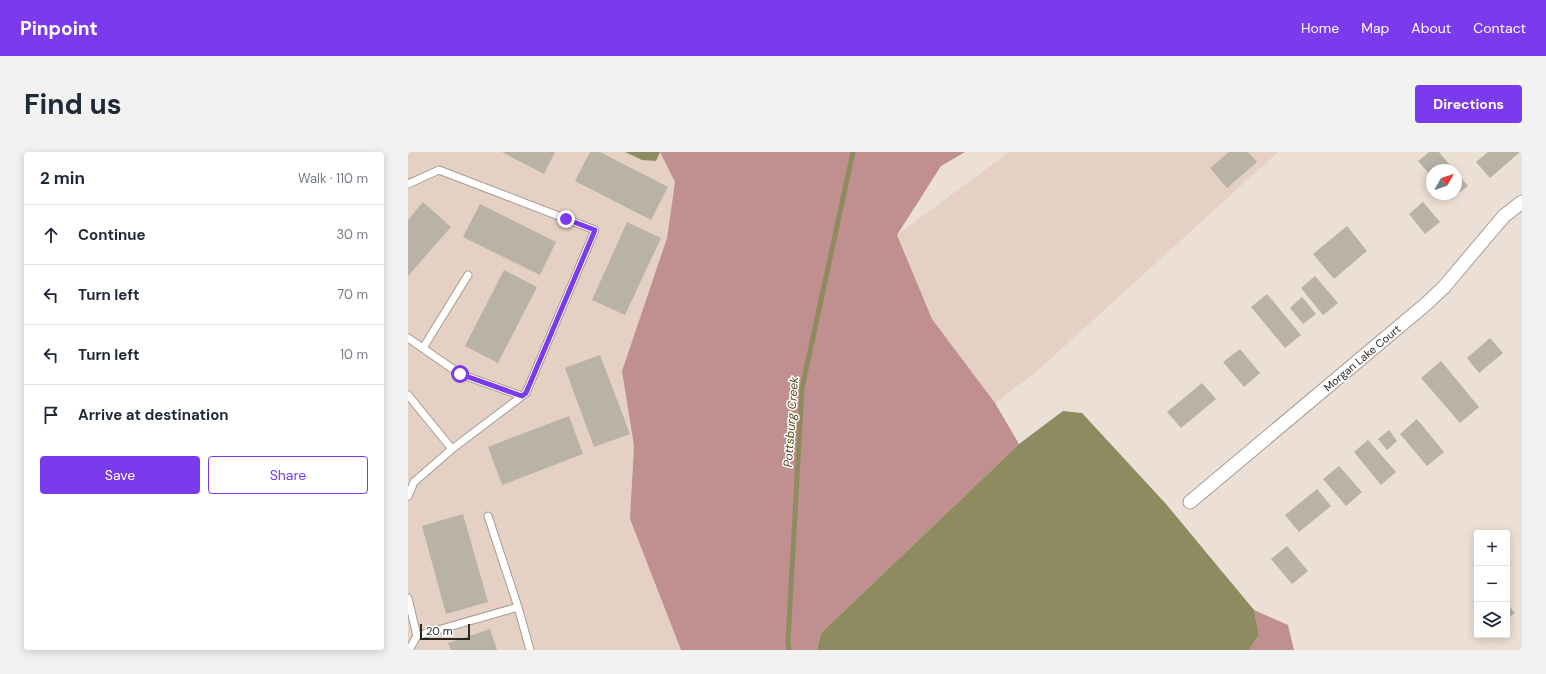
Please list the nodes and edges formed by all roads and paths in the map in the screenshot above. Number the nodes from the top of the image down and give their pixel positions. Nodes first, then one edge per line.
1 (408, 184) edge
2 (1522, 202) edge
3 (468, 275) dead end
4 (408, 338) edge
5 (423, 348) junction
6 (408, 395) edge
7 (522, 396) junction
8 (452, 449) junction
9 (408, 496) edge
10 (1190, 502) dead end
11 (488, 516) dead end
12 (408, 598) edge
13 (518, 607) junction
14 (417, 636) junction
15 (409, 650) edge
16 (530, 650) edge

1 - 7 lane
2 - 10 street, Morgan Lake Court
3 - 5 lane
4 - 5 lane
5 - 7 lane
6 - 8 lane
7 - 8 lane
8 - 9 lane
11 - 13 lane
12 - 14 lane
13 - 14 lane
13 - 16 lane
14 - 15 lane

